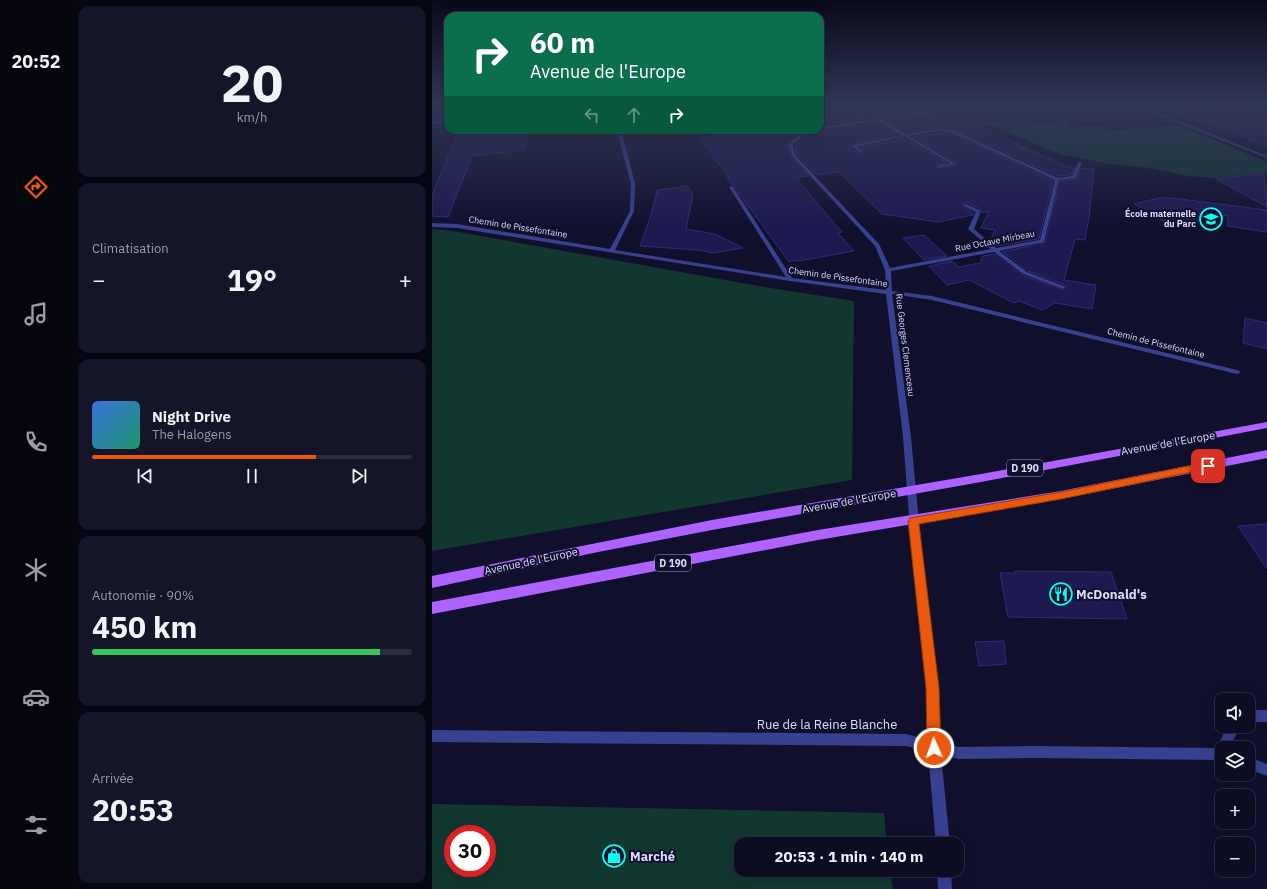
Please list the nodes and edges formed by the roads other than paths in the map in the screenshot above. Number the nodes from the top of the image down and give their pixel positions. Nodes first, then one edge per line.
1 (623, 146) edge
2 (791, 146) edge
3 (855, 146) edge
4 (924, 146) edge
5 (986, 146) edge
6 (1240, 146) edge
7 (860, 151) dead end
8 (1267, 157) edge
9 (1080, 163) dead end
10 (940, 166) dead end
11 (1057, 179) junction
12 (731, 187) dead end
13 (966, 205) dead end
14 (432, 225) edge
15 (612, 250) junction
16 (995, 250) junction
17 (888, 270) junction
18 (790, 279) junction
19 (1063, 287) dead end
20 (889, 293) junction
21 (1237, 372) dead end
22 (1267, 425) edge
23 (1267, 454) edge
24 (912, 490) junction
25 (914, 521) junction
26 (432, 582) edge
27 (432, 608) edge
28 (1255, 716) edge
29 (1267, 716) edge
30 (432, 736) edge
31 (934, 748) junction
32 (1215, 751) edge
33 (1255, 766) edge
34 (1267, 770) edge
35 (942, 837) edge
36 (944, 877) edge
37 (945, 889) edge

1 - 15 street
2 - 17 street, Rue Georges Clemenceau
3 - 7 street
4 - 10 street
5 - 11 street
6 - 8 street
9 - 11 street
11 - 16 street, Rue Octave Mirbeau
12 - 18 street
13 - 16 street
14 - 15 street, Chemin de Pissefontaine
15 - 18 street, Chemin de Pissefontaine
16 - 17 street, Rue Octave Mirbeau
16 - 19 street
17 - 20 street, Rue Georges Clemenceau
18 - 20 street, Chemin de Pissefontaine
20 - 21 street, Chemin de Pissefontaine
20 - 24 street, Rue Georges Clemenceau
22 - 24 main road, Avenue de l'Europe / D 190
23 - 25 main road, D 190
24 - 25 street, Rue Georges Clemenceau
24 - 26 main road, Avenue de l'Europe / D 190
25 - 27 main road, D 190
25 - 31 street, Rue Georges Clemenceau
28 - 29 street
30 - 31 street, Rue de la Reine Blanche
31 - 32 street, Rue de la Reine Blanche
31 - 35 street, Rue Georges Clemenceau
33 - 34 street
36 - 37 street

